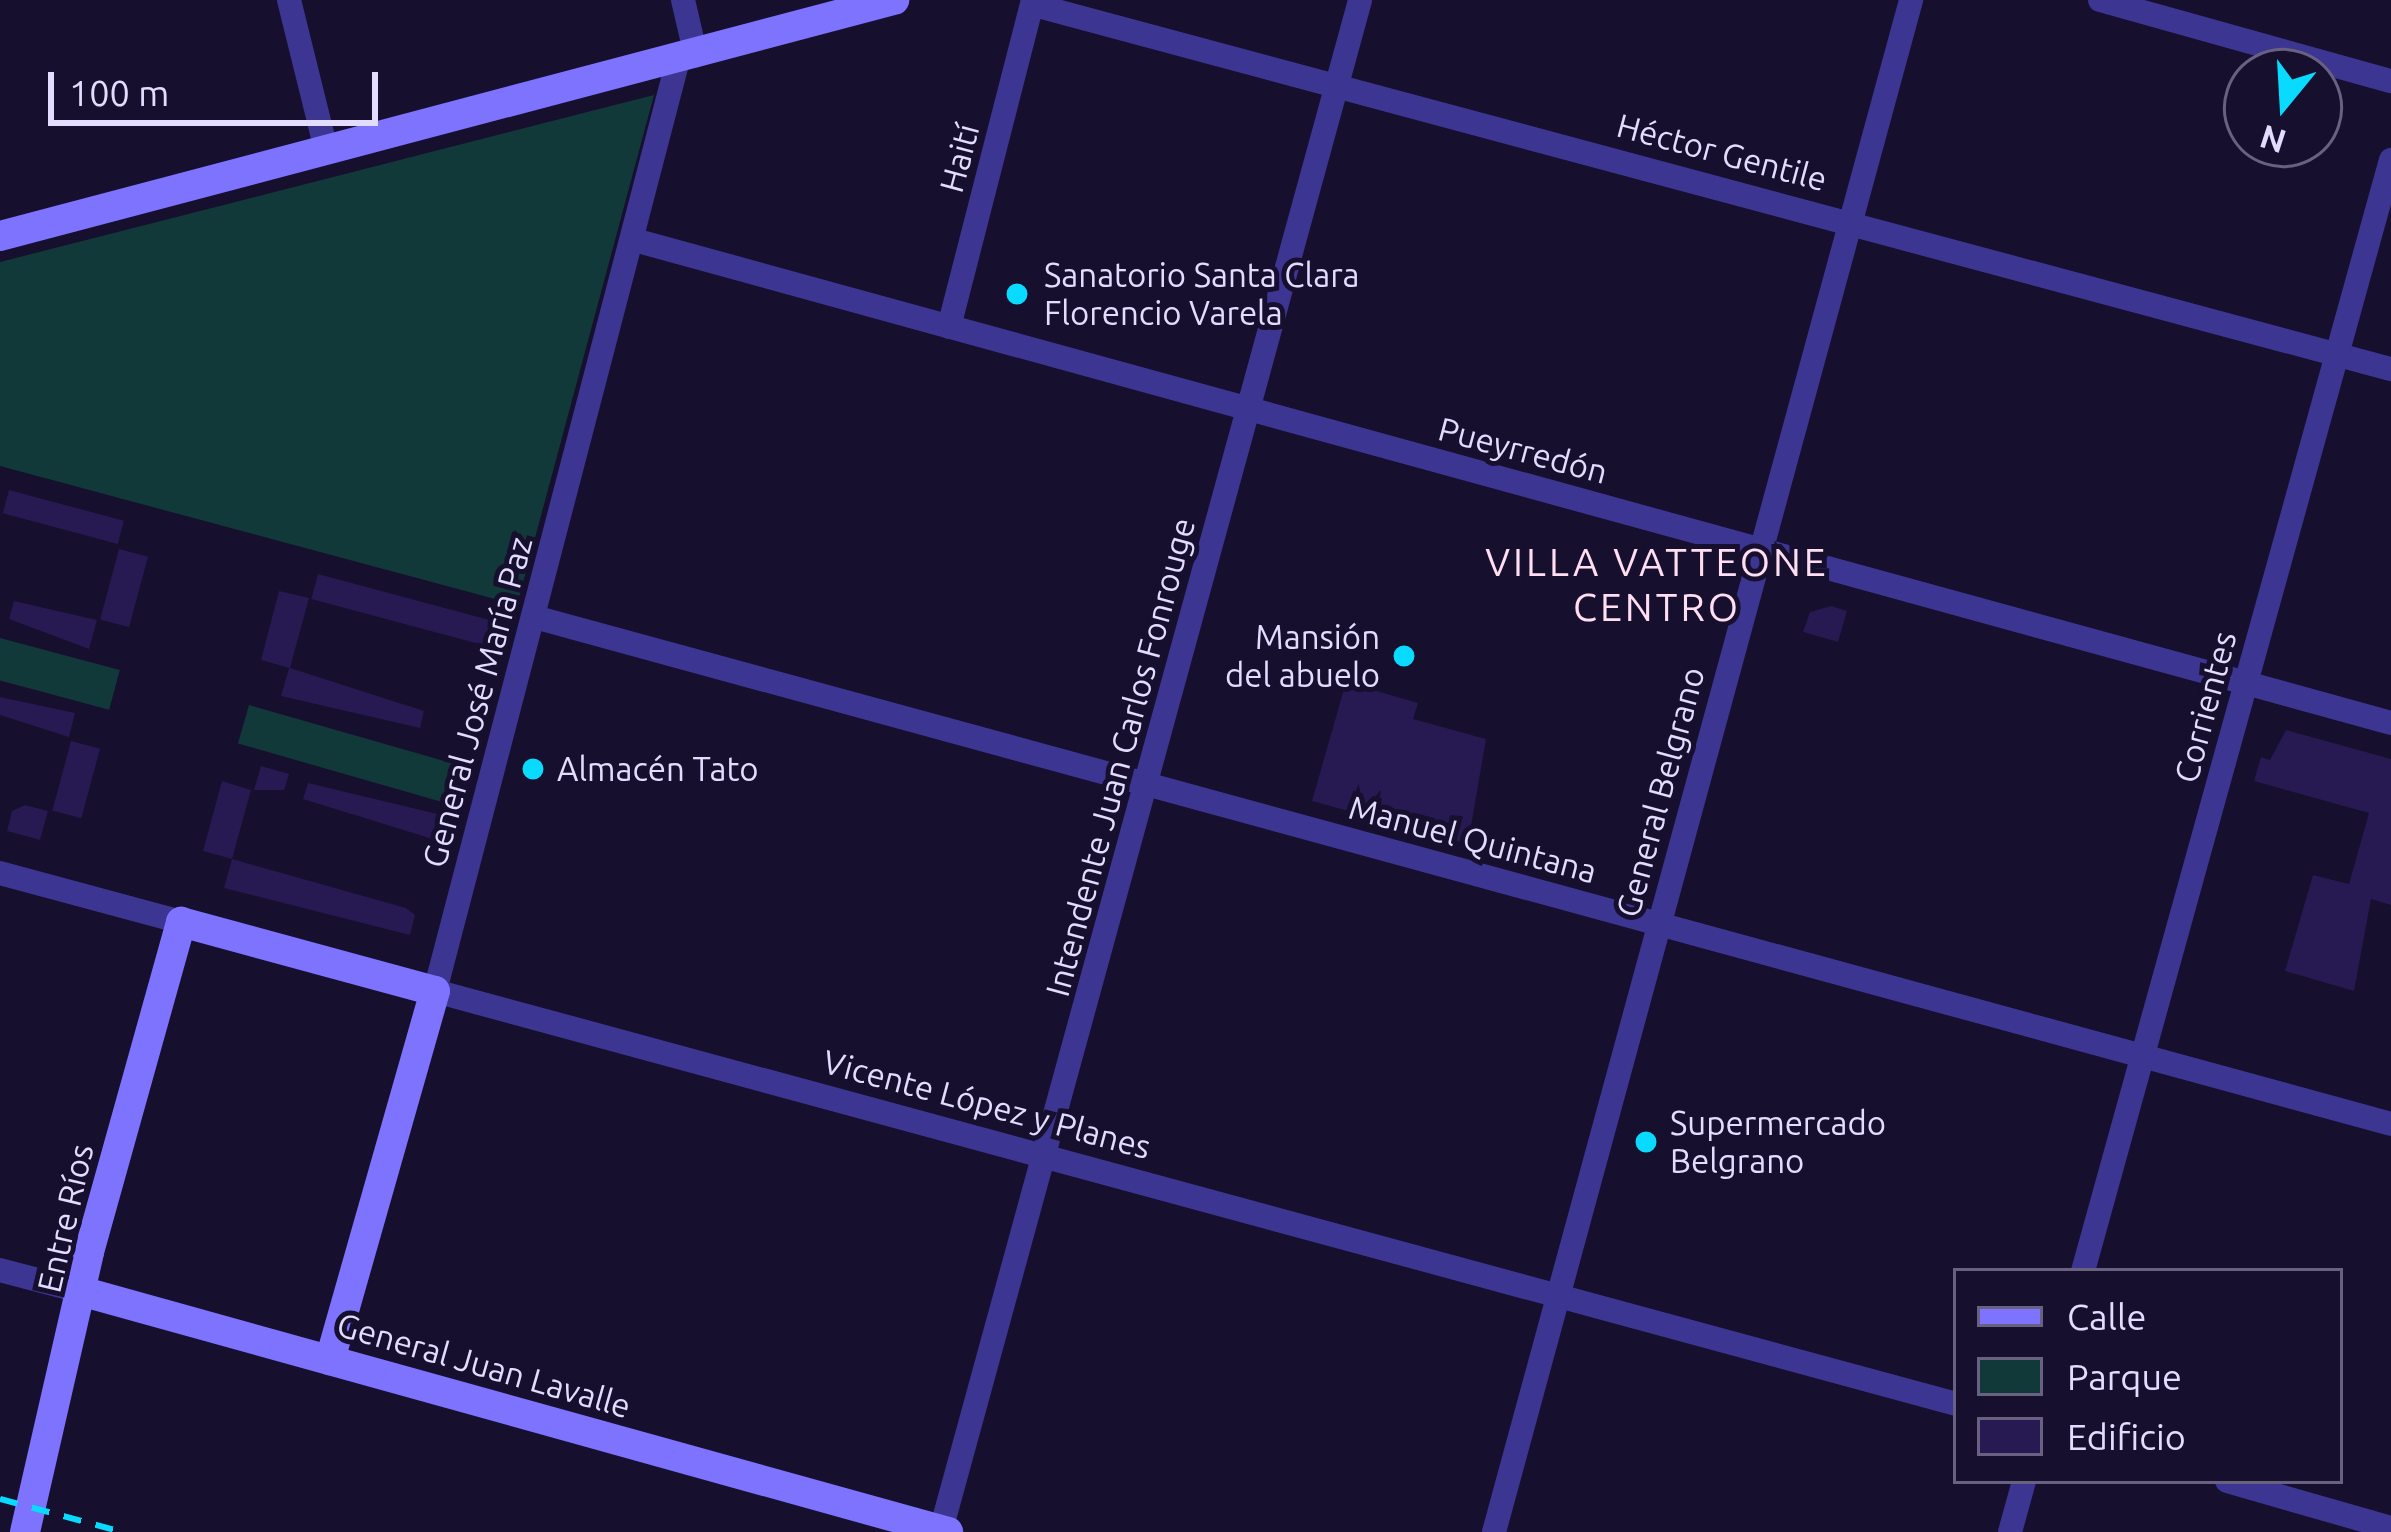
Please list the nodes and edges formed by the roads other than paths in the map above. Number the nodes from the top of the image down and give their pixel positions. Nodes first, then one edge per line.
1 (289, 0) edge
2 (682, 0) edge
3 (894, 0) edge
4 (1360, 0) edge
5 (1911, 0) edge
6 (2100, 0) edge
7 (1033, 3) edge
8 (687, 58) junction
9 (2391, 81) edge
10 (1337, 85) junction
11 (326, 150) junction
12 (2391, 160) edge
13 (1851, 220) junction
14 (0, 236) edge
15 (638, 241) junction
16 (949, 327) junction
17 (2337, 354) junction
18 (2391, 369) edge
19 (1249, 409) junction
20 (1760, 550) junction
21 (538, 618) junction
22 (2246, 683) junction
23 (2391, 723) edge
24 (1147, 784) junction
25 (0, 872) edge
26 (182, 922) junction
27 (1658, 924) junction
28 (435, 991) junction
29 (2142, 1056) junction
30 (2391, 1124) edge
31 (1044, 1158) junction
32 (2084, 1268) edge
33 (0, 1270) edge
34 (85, 1292) junction
35 (1558, 1294) junction
36 (330, 1360) junction
37 (1953, 1403) edge
38 (2023, 1484) edge
39 (2237, 1484) edge
40 (2391, 1528) edge
41 (944, 1531) edge
42 (25, 1532) edge
43 (1494, 1532) edge
44 (2010, 1532) edge

1 - 11 street
2 - 8 street
3 - 8 street
4 - 10 street, Intendente Juan Carlos Fonrouge
5 - 13 street, General Belgrano
6 - 9 street
7 - 10 street, Héctor Gentile
7 - 16 street, Haití
8 - 11 street
8 - 15 street, General José María Paz
10 - 13 street, Héctor Gentile
10 - 19 street, Intendente Juan Carlos Fonrouge
11 - 14 street
12 - 17 street, Corrientes
13 - 17 street, Héctor Gentile
13 - 20 street, General Belgrano
15 - 16 street, Pueyrredón
15 - 21 street, General José María Paz
16 - 19 street, Pueyrredón
17 - 18 street, Héctor Gentile
17 - 22 street, Corrientes
19 - 20 street, Pueyrredón
19 - 24 street, Intendente Juan Carlos Fonrouge
20 - 22 street, Pueyrredón
20 - 27 street, General Belgrano
21 - 24 street, Manuel Quintana
21 - 28 street, General José María Paz
22 - 23 street, Pueyrredón
22 - 29 street, Corrientes
24 - 27 street, Manuel Quintana
24 - 31 street, Intendente Juan Carlos Fonrouge
25 - 26 street, Vicente López y Planes
26 - 28 street, Vicente López y Planes
26 - 34 street, Entre Ríos
27 - 29 street, Manuel Quintana
27 - 35 street, General Belgrano
28 - 31 street, Vicente López y Planes
28 - 36 street, General José María Paz
29 - 30 street, Manuel Quintana
29 - 32 street, Corrientes
31 - 35 street, Vicente López y Planes
31 - 41 street, Intendente Juan Carlos Fonrouge
33 - 34 street, General Juan Lavalle
34 - 36 street, General Juan Lavalle
34 - 42 street, Entre Ríos
35 - 37 street, Vicente López y Planes
35 - 43 street, General Belgrano
36 - 41 street, General Juan Lavalle
38 - 44 street
39 - 40 street

